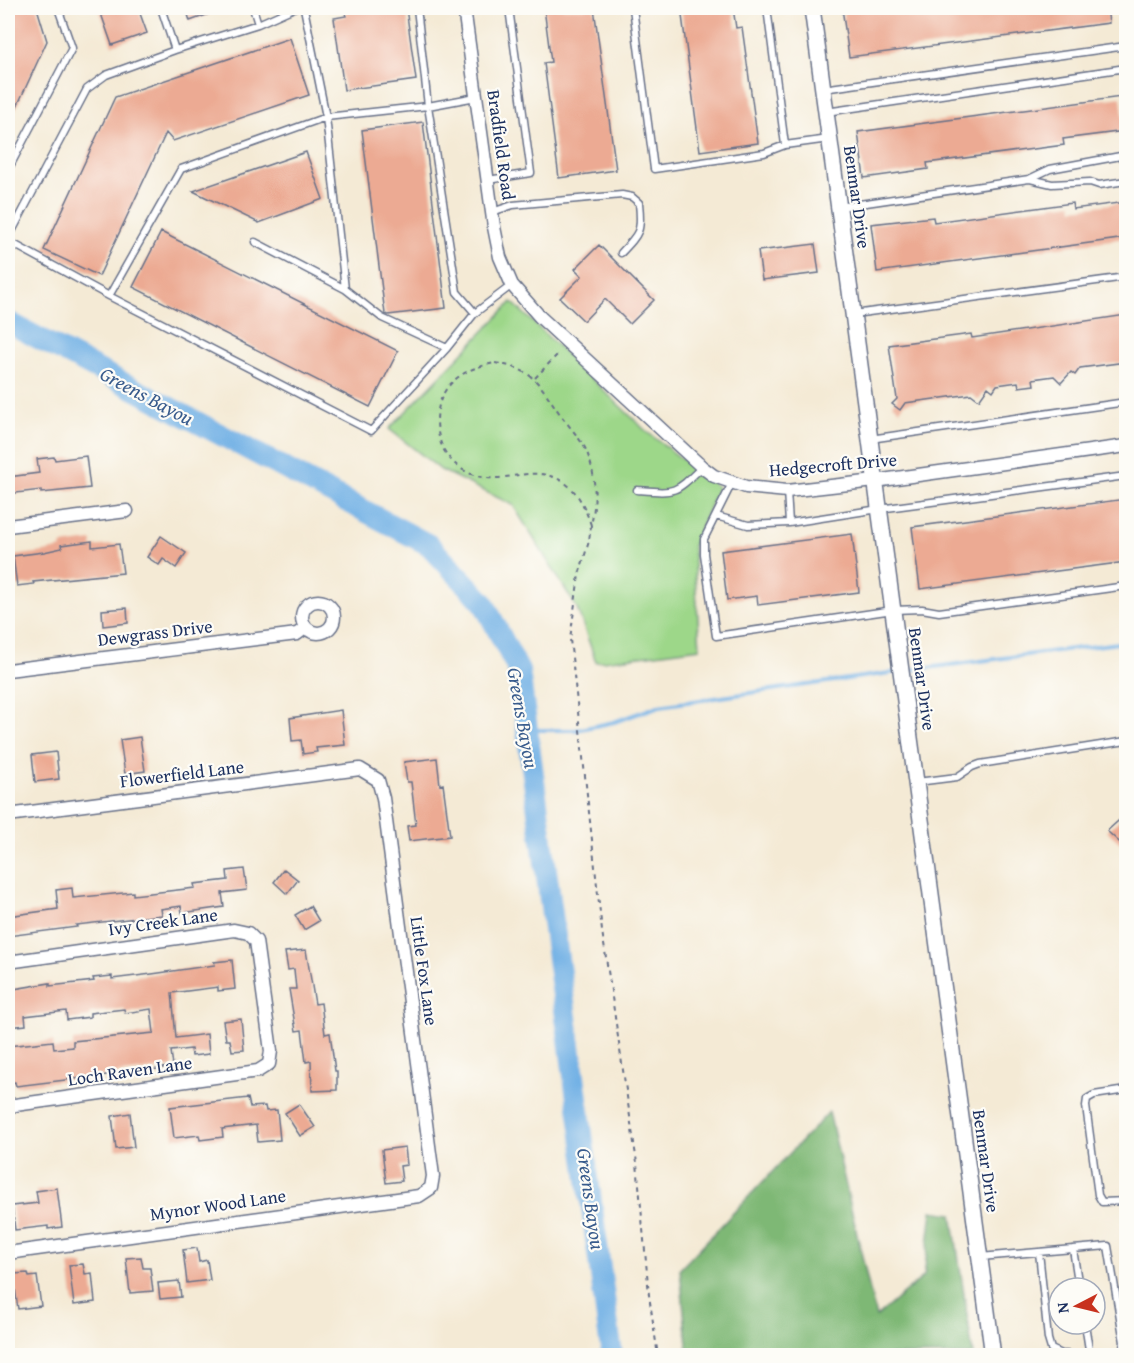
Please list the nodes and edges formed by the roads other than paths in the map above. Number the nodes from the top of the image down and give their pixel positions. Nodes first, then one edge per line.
1 (58, 8) edge
2 (161, 8) edge
3 (253, 8) edge
4 (294, 8) edge
5 (304, 8) edge
6 (417, 8) edge
7 (464, 8) edge
8 (509, 8) edge
9 (633, 8) edge
10 (767, 8) edge
11 (812, 8) edge
12 (258, 24) junction
13 (1126, 46) edge
14 (175, 50) junction
15 (1126, 68) edge
16 (823, 89) junction
17 (476, 97) junction
18 (428, 106) junction
19 (826, 112) junction
20 (326, 117) junction
21 (829, 140) junction
22 (785, 145) junction
23 (1126, 155) edge
24 (8, 170) edge
25 (1029, 179) junction
26 (488, 180) junction
27 (1126, 181) edge
28 (838, 207) junction
29 (492, 212) junction
30 (8, 240) edge
31 (255, 242) dead end
32 (621, 253) dead end
33 (1126, 278) edge
34 (512, 285) junction
35 (345, 289) junction
36 (109, 296) junction
37 (475, 313) junction
38 (853, 314) junction
39 (447, 348) junction
40 (1126, 402) edge
41 (870, 439) junction
42 (1126, 446) edge
43 (702, 467) junction
44 (1126, 476) edge
45 (875, 481) junction
46 (732, 483) junction
47 (637, 490) dead end
48 (787, 491) junction
49 (879, 509) junction
50 (127, 511) dead end
51 (716, 516) junction
52 (789, 523) junction
53 (8, 526) edge
54 (1126, 586) edge
55 (893, 610) junction
56 (305, 628) dead end
57 (8, 670) edge
58 (1126, 741) edge
59 (360, 769) joint
60 (916, 782) junction
61 (8, 815) edge
62 (8, 962) edge
63 (258, 1071) joint
64 (1126, 1090) edge
65 (8, 1106) edge
66 (431, 1188) joint
67 (1126, 1201) edge
68 (1073, 1249) junction
69 (1039, 1252) junction
70 (8, 1253) edge
71 (980, 1257) junction
72 (1077, 1276) edge
73 (1087, 1336) edge
74 (993, 1356) edge
75 (1091, 1356) edge
76 (1114, 1356) edge

1 - 24 lane
2 - 14 lane
3 - 12 lane
4 - 12 lane
5 - 20 lane
6 - 18 lane
7 - 17 street, Bradfield Road
8 - 26 lane
9 - 22 lane
10 - 22 lane
11 - 16 street, Benmar Drive
12 - 14 lane
13 - 16 lane
14 - 30 lane
15 - 19 lane
16 - 19 street, Benmar Drive
17 - 18 lane
17 - 26 street, Bradfield Road
18 - 20 lane
18 - 37 lane
19 - 21 street, Benmar Drive
20 - 35 lane
20 - 36 lane
21 - 22 lane
21 - 28 street, Benmar Drive
23 - 25 lane
25 - 27 lane
25 - 28 lane
26 - 29 street, Bradfield Road
28 - 38 street, Benmar Drive
29 - 32 lane
29 - 34 street, Bradfield Road
30 - 36 lane
31 - 35 lane
33 - 38 lane
34 - 37 lane
34 - 43 street, Hedgecroft Drive
35 - 39 lane
36 - 39 lane
37 - 39 lane
38 - 41 street, Benmar Drive
40 - 41 lane
41 - 45 street, Benmar Drive
42 - 45 street, Hedgecroft Drive
43 - 46 street, Hedgecroft Drive
43 - 47 lane
44 - 49 lane
45 - 48 street, Hedgecroft Drive
45 - 49 street, Benmar Drive
46 - 48 street, Hedgecroft Drive
46 - 51 lane
48 - 52 lane
49 - 52 lane
49 - 55 street, Benmar Drive
50 - 53 street
51 - 52 lane
51 - 55 lane
54 - 55 lane
55 - 60 street, Benmar Drive
56 - 57 street, Dewgrass Drive
58 - 60 lane
59 - 61 street, Flowerfield Lane
59 - 66 street, Little Fox Lane
60 - 71 street, Benmar Drive
62 - 63 street, Ivy Creek Lane
63 - 65 street, Loch Raven Lane
64 - 67 lane
66 - 70 street, Mynor Wood Lane
68 - 69 lane
68 - 72 lane
68 - 76 lane
69 - 71 lane
69 - 75 lane
71 - 74 street, Benmar Drive
73 - 75 lane

